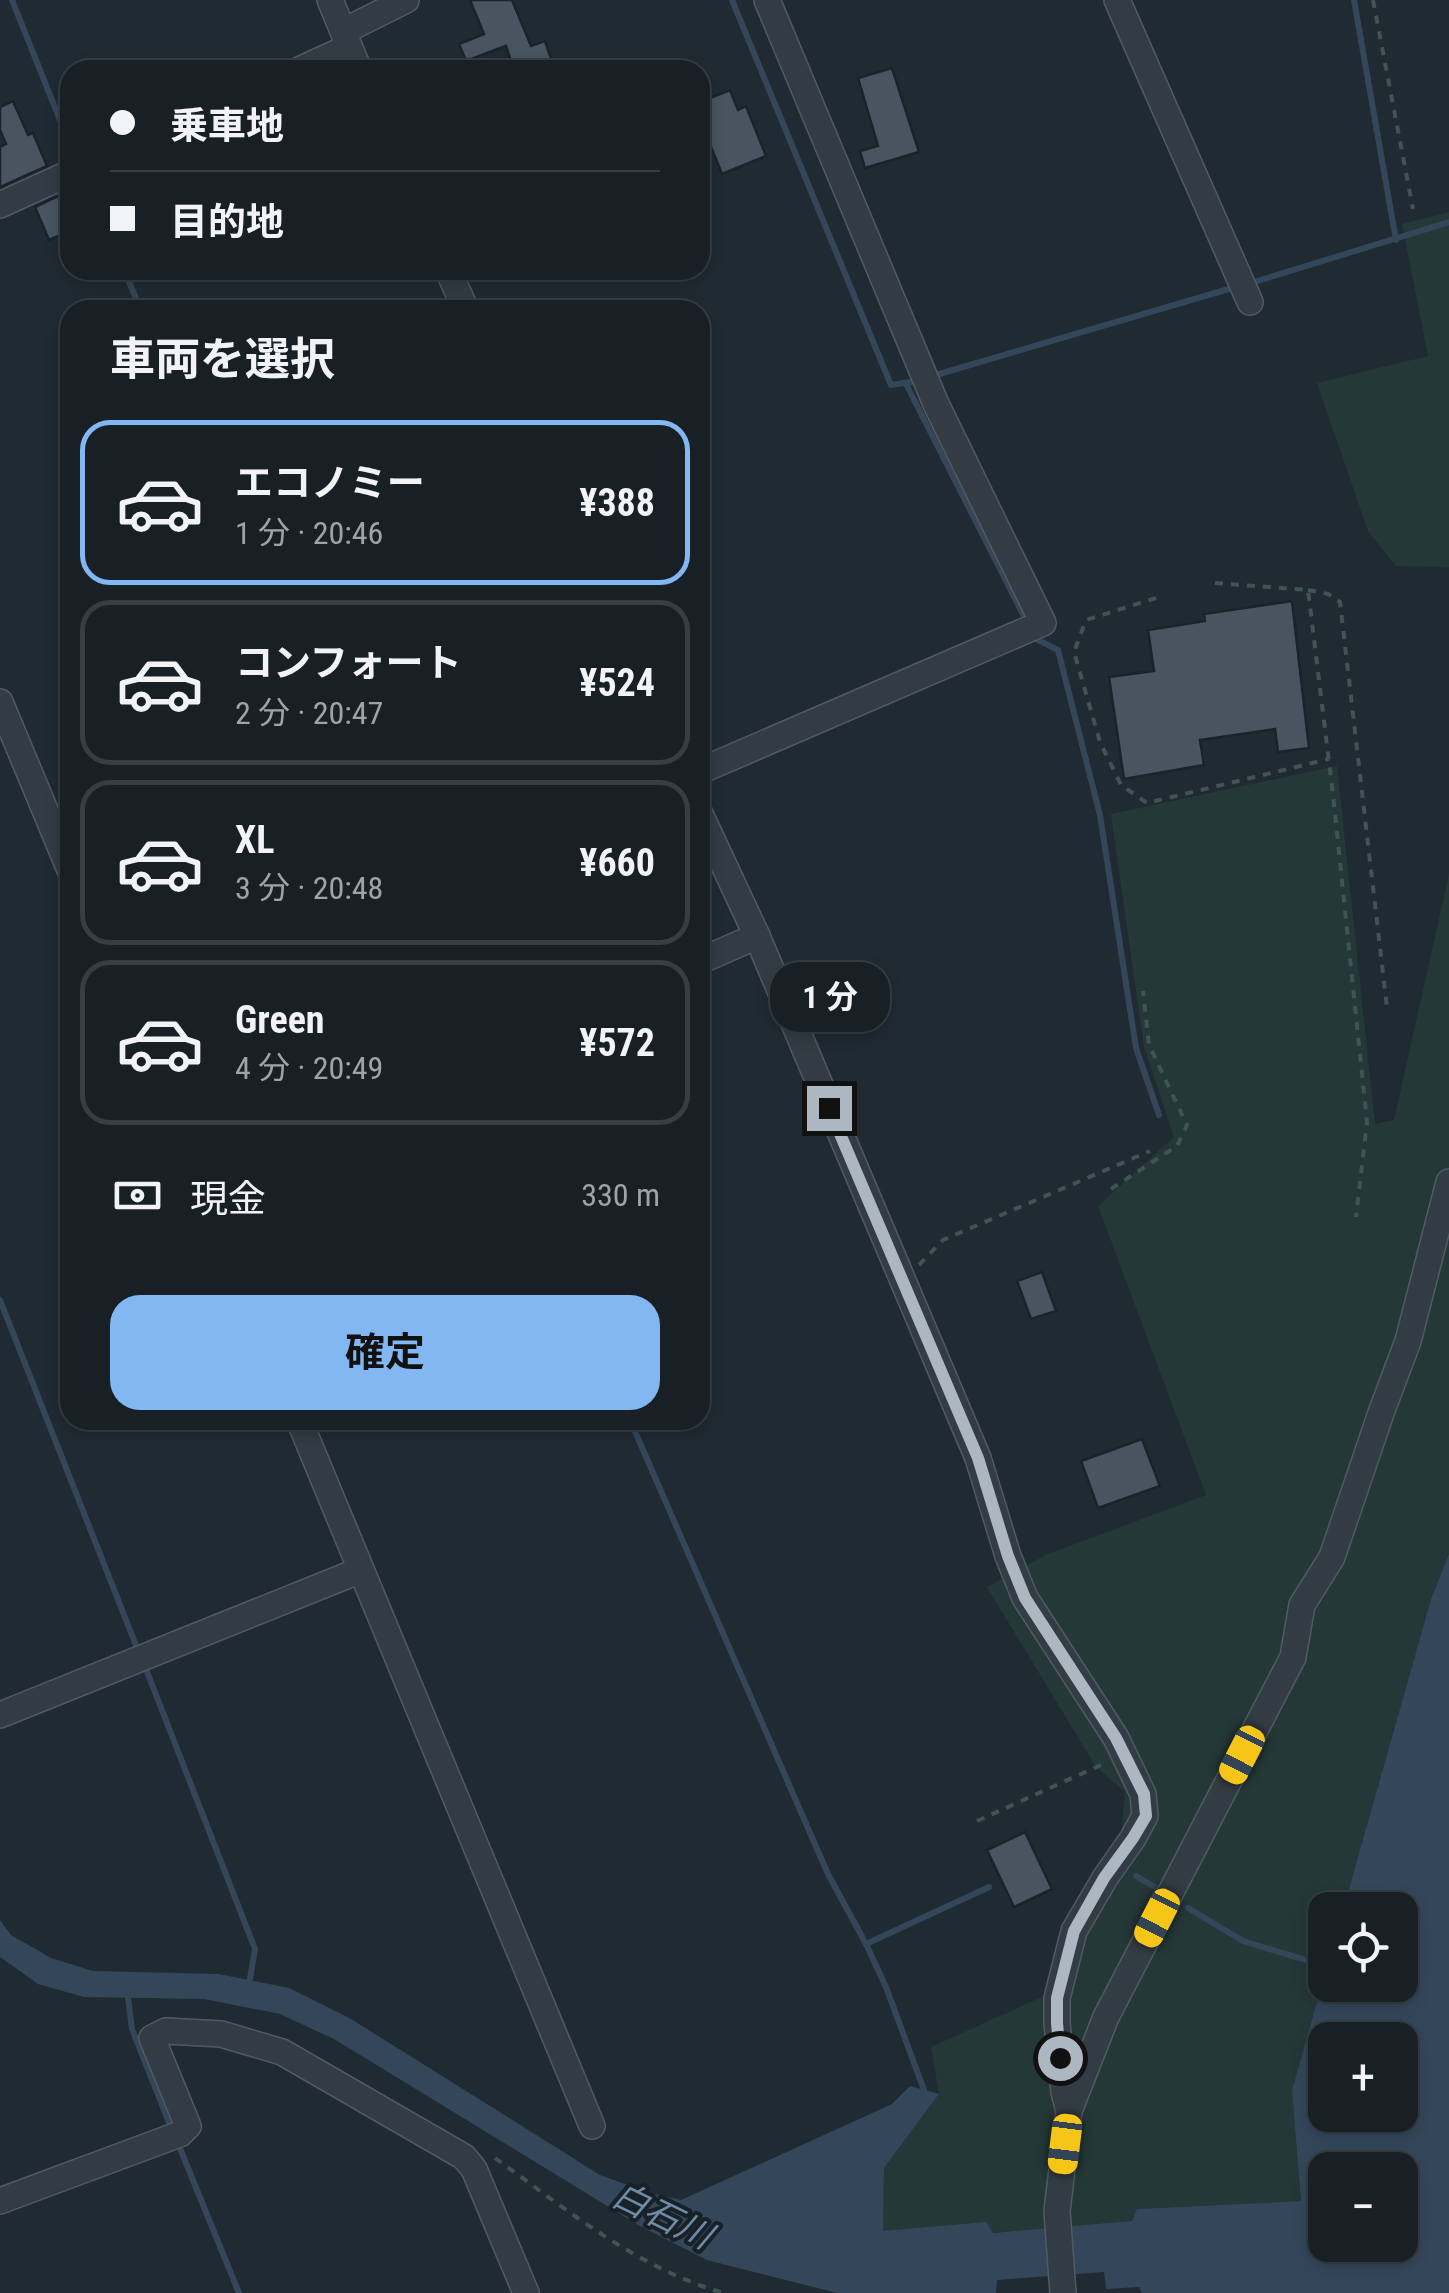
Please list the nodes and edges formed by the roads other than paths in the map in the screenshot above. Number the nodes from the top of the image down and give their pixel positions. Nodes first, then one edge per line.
1 (330, 0) edge
2 (406, 0) edge
3 (767, 0) edge
4 (1117, 0) edge
5 (351, 49) edge
6 (323, 60) edge
7 (60, 178) edge
8 (0, 205) edge
9 (1250, 302) dead end
10 (0, 702) edge
11 (710, 767) edge
12 (710, 835) edge
13 (60, 846) edge
14 (757, 936) junction
15 (710, 957) edge
16 (1449, 1182) edge
17 (303, 1430) edge
18 (361, 1570) junction
19 (0, 1715) edge
20 (1070, 2111) junction
21 (592, 2126) dead end
22 (0, 2201) edge
23 (526, 2293) edge
24 (1063, 2293) edge

1 - 5 street
2 - 5 street
3 - 11 street
4 - 9 street
5 - 6 street
7 - 8 street
10 - 13 street
12 - 14 street
14 - 15 street
14 - 20 street
16 - 20 street
17 - 18 street
18 - 19 street
18 - 21 street
20 - 24 street
22 - 23 street

